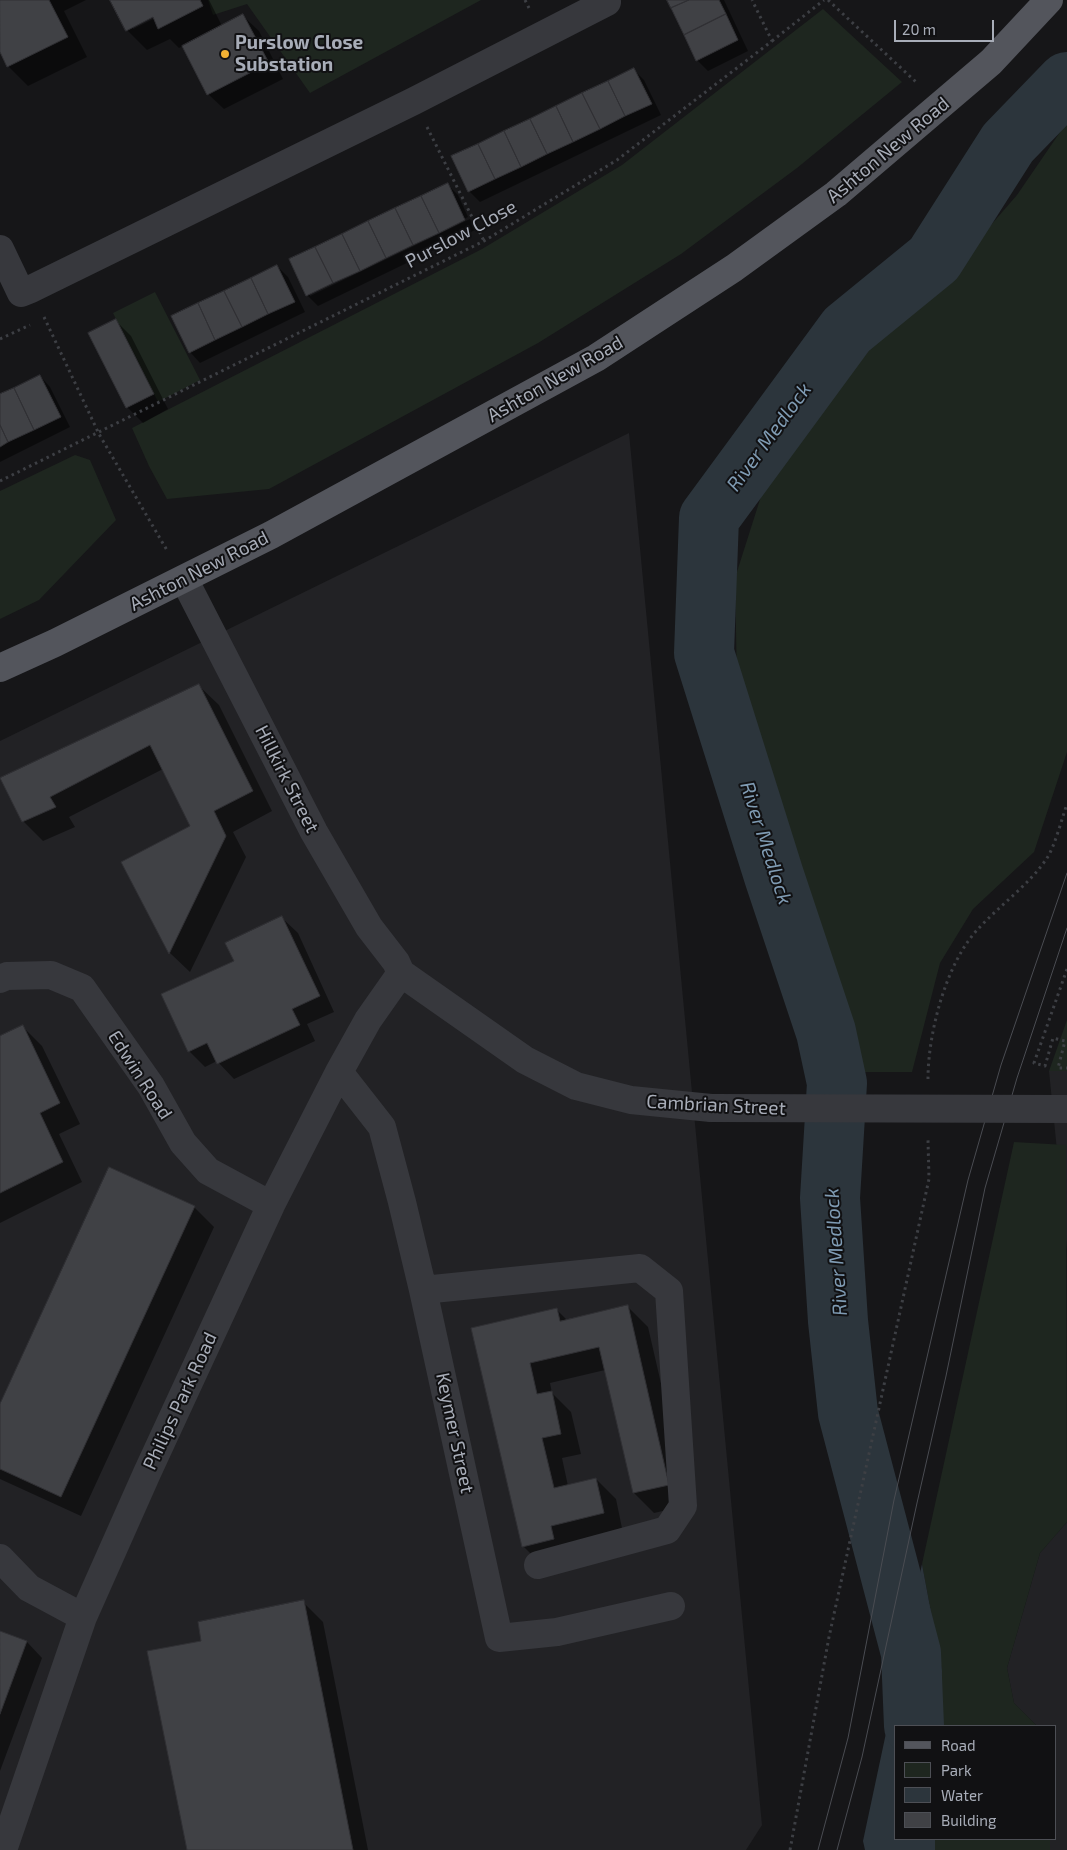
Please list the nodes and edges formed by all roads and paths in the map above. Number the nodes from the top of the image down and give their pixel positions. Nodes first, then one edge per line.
1 (752, 0) edge
2 (826, 0) edge
3 (1050, 0) edge
4 (607, 2) dead end
5 (772, 41) junction
6 (916, 82) dead end
7 (414, 101) junction
8 (484, 241) junction
9 (0, 249) edge
10 (26, 291) junction
11 (44, 318) junction
12 (0, 340) edge
13 (99, 434) junction
14 (0, 482) edge
15 (184, 579) junction
16 (0, 668) edge
17 (1067, 804) edge
18 (1067, 969) edge
19 (401, 973) junction
20 (0, 979) edge
21 (1067, 1068) edge
22 (339, 1072) junction
23 (928, 1084) dead end
24 (1067, 1109) edge
25 (928, 1132) dead end
26 (272, 1206) junction
27 (423, 1290) junction
28 (0, 1558) edge
29 (538, 1565) dead end
30 (671, 1606) dead end
31 (83, 1617) junction
32 (3, 1850) edge
33 (790, 1850) edge

1 - 5 path
2 - 5 path, Purslow Close
2 - 6 path
3 - 15 main road, Ashton New Road
4 - 7 street
5 - 8 path, Purslow Close
7 - 8 path
7 - 10 street
8 - 13 path, Purslow Close
9 - 10 street
10 - 11 path
11 - 12 path
11 - 13 path
13 - 14 path, Purslow Close
13 - 15 path
15 - 16 main road, Ashton New Road
15 - 19 street, Hillkirk Street
17 - 23 path
18 - 21 path
19 - 22 street, Philips Park Road
19 - 24 street, Cambrian Street, bridge
20 - 26 street, Edwin Road
22 - 26 street, Philips Park Road
22 - 27 street, Keymer Street
25 - 33 path
26 - 31 street, Philips Park Road
27 - 29 street
27 - 30 street, Keymer Street
28 - 31 street
31 - 32 street, Philips Park Road

